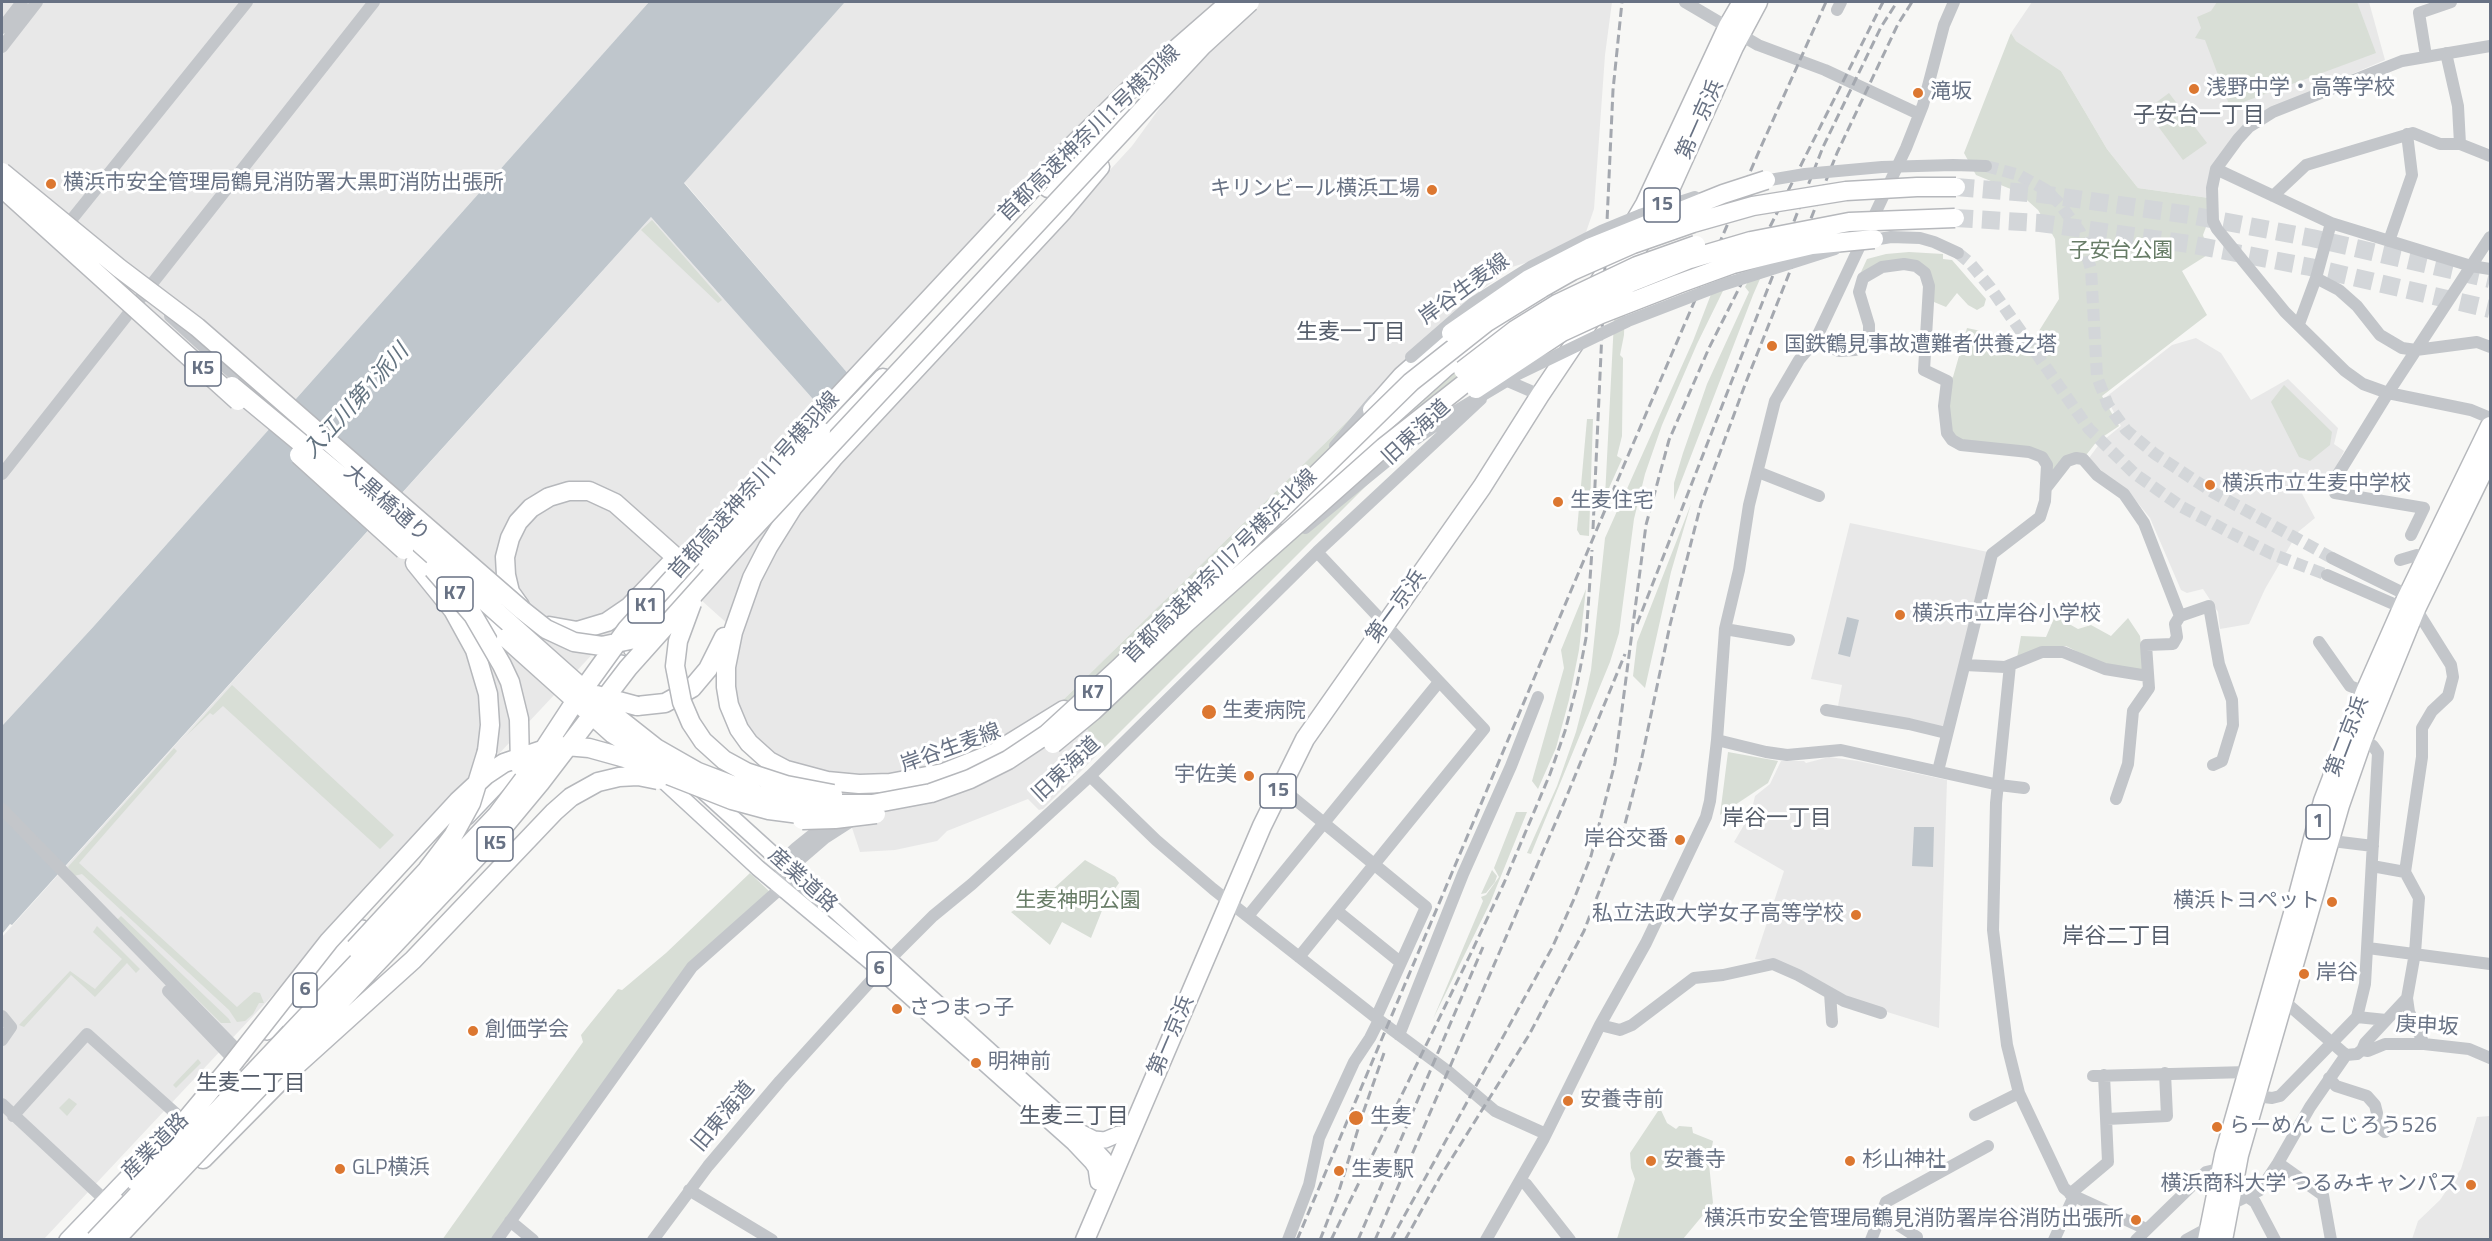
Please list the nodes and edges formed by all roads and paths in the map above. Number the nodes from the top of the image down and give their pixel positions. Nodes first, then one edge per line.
1 (22, 2) edge
2 (37, 2) edge
3 (247, 2) edge
4 (374, 2) edge
5 (1230, 2) edge
6 (1250, 2) edge
7 (1685, 2) edge
8 (1742, 2) edge
9 (1758, 2) edge
10 (1954, 2) edge
11 (2451, 2) edge
12 (2418, 7) edge
13 (1209, 20) junction
14 (2, 28) edge
15 (1734, 30) junction
16 (2, 46) edge
17 (2490, 46) edge
18 (2446, 53) junction
19 (2426, 56) junction
20 (1149, 104) junction
21 (1919, 114) junction
22 (2407, 134) junction
23 (2460, 144) junction
24 (2490, 156) edge
25 (2, 166) edge
26 (1986, 166) tunnel mouth
27 (2216, 169) junction
28 (2, 172) edge
29 (2, 177) edge
30 (1767, 180) junction
31 (2, 186) edge
32 (1956, 188) tunnel mouth
33 (2273, 196) junction
34 (1753, 206) junction
35 (1954, 218) tunnel mouth
36 (2331, 223) junction
37 (68, 224) junction
38 (2490, 237) edge
39 (1874, 239) joint
40 (2389, 241) junction
41 (1958, 253) tunnel mouth
42 (2471, 266) junction
43 (2490, 268) edge
44 (2316, 278) junction
45 (145, 294) junction
46 (135, 307) junction
47 (2299, 324) junction
48 (940, 327) junction
49 (1815, 341) junction
50 (2490, 347) edge
51 (2416, 350) junction
52 (232, 386) junction
53 (1535, 392) junction
54 (2388, 393) junction
55 (2490, 418) edge
56 (2490, 426) edge
57 (791, 447) junction
58 (2490, 457) edge
59 (1758, 472) junction
60 (2, 474) edge
61 (782, 478) junction
62 (1302, 487) junction
63 (2046, 488) junction
64 (1819, 496) dead end
65 (1297, 530) junction
66 (2411, 535) dead end
67 (404, 550) junction
68 (1317, 552) junction
69 (2426, 557) junction
70 (2332, 558) tunnel mouth
71 (2400, 560) dead end
72 (1234, 564) junction
73 (688, 568) joint
74 (2327, 575) tunnel mouth
75 (752, 578) junction
76 (1185, 603) junction
77 (2411, 604) junction
78 (2180, 615) junction
79 (1382, 620) junction
80 (1725, 628) junction
81 (506, 638) junction
82 (1789, 640) dead end
83 (2319, 642) dead end
84 (633, 649) joint
85 (1965, 665) junction
86 (2010, 665) junction
87 (2148, 676) junction
88 (585, 678) junction
89 (1439, 682) junction
90 (599, 691) junction
91 (2366, 692) junction
92 (572, 694) junction
93 (1538, 697) dead end
94 (586, 706) junction
95 (1826, 710) dead end
96 (1074, 728) junction
97 (1946, 733) junction
98 (541, 739) junction
99 (2363, 739) junction
100 (1717, 740) junction
101 (2213, 765) dead end
102 (1938, 771) junction
103 (1090, 777) junction
104 (970, 779) junction
105 (1999, 785) junction
106 (1280, 787) junction
107 (2024, 788) dead end
108 (2116, 799) dead end
109 (2, 809) edge
110 (893, 812) junction
111 (2, 820) edge
112 (1324, 823) junction
113 (2321, 839) junction
114 (2373, 846) junction
115 (800, 852) junction
116 (1375, 864) junction
117 (2372, 866) junction
118 (2405, 872) junction
119 (783, 873) junction
120 (61, 876) junction
121 (1226, 897) junction
122 (1338, 911) junction
123 (1248, 916) junction
124 (2368, 948) junction
125 (2415, 953) junction
126 (1299, 957) junction
127 (1400, 962) junction
128 (2490, 964) edge
129 (884, 965) junction
130 (1830, 993) junction
131 (2408, 998) junction
132 (2284, 1001) junction
133 (1881, 1013) dead end
134 (2, 1016) edge
135 (2357, 1017) junction
136 (1377, 1019) junction
137 (2386, 1020) junction
138 (1832, 1023) dead end
139 (1600, 1025) junction
140 (1399, 1035) junction
141 (2, 1040) edge
142 (2334, 1042) junction
143 (2424, 1044) junction
144 (2362, 1050) junction
145 (2346, 1055) junction
146 (2490, 1058) edge
147 (241, 1060) junction
148 (290, 1071) junction
149 (2248, 1072) junction
150 (2165, 1073) junction
151 (2330, 1078) junction
152 (2019, 1093) junction
153 (2256, 1096) junction
154 (2, 1104) edge
155 (1975, 1115) dead end
156 (14, 1116) junction
157 (2107, 1119) junction
158 (183, 1120) junction
159 (201, 1129) junction
160 (2385, 1132) dead end
161 (1546, 1134) junction
162 (1076, 1137) junction
163 (1124, 1137) junction
164 (1988, 1146) dead end
165 (2278, 1163) junction
166 (1105, 1167) junction
167 (2229, 1167) junction
168 (1520, 1181) junction
169 (689, 1190) junction
170 (2072, 1195) junction
171 (2248, 1197) junction
172 (105, 1200) junction
173 (2229, 1205) junction
174 (1881, 1214) junction
175 (510, 1221) junction
176 (2146, 1229) junction
177 (2207, 1234) edge
178 (656, 1236) edge
179 (766, 1238) edge
180 (67, 1239) edge
181 (86, 1239) edge
182 (95, 1239) edge
183 (115, 1239) edge
184 (122, 1239) edge
185 (497, 1239) edge
186 (533, 1239) edge
187 (1074, 1239) edge
188 (1084, 1239) edge
189 (1288, 1239) edge
190 (1486, 1239) edge
191 (1570, 1239) edge
192 (1871, 1239) edge
193 (1915, 1239) edge
194 (2054, 1239) edge
195 (2136, 1239) edge
196 (2186, 1239) edge
197 (2223, 1239) edge
198 (2275, 1239) edge
199 (2331, 1239) edge

1 - 14 street
2 - 16 street
3 - 37 street
4 - 45 street
5 - 13 highway, 首都高速神奈川1号横羽線 / K1, bridge
6 - 20 highway, 首都高速神奈川1号横羽線 / K1, bridge
7 - 15 street
8 - 15 highway, 第一京浜 / 15
9 - 15 highway, 第一京浜 / 15
10 - 21 street
11 - 12 street
12 - 19 street
13 - 57 highway, 首都高速神奈川1号横羽線 / K1, bridge
13 - 61 highway, bridge
15 - 21 street
15 - 53 highway, 第一京浜 / 15
17 - 18 street
18 - 19 street
18 - 23 street
19 - 27 street
20 - 48 highway, 首都高速神奈川1号横羽線 / K1, bridge
20 - 75 highway, bridge
21 - 49 street
22 - 23 street
22 - 33 street
22 - 40 street
23 - 24 street
25 - 37 street, 大黒橋通り
26 - 30 street, 岸谷生麦線, bridge
27 - 33 street
27 - 47 street
28 - 61 highway, bridge
29 - 52 highway, K5, bridge
30 - 62 highway, bridge
30 - 72 street, 岸谷生麦線, bridge
31 - 46 street, 大黒橋通り
31 - 67 highway, K5, bridge
32 - 34 highway, 首都高速神奈川7号横浜北線 / K7, bridge
33 - 36 street
34 - 62 highway, 首都高速神奈川7号横浜北線 / K7, bridge
34 - 72 highway, bridge
35 - 65 highway, 首都高速神奈川7号横浜北線 / K7, bridge
36 - 40 street
36 - 44 street
37 - 45 street, 大黒橋通り
38 - 42 street
39 - 41 street, bridge
39 - 65 highway, bridge
40 - 42 street
42 - 43 street
42 - 51 street
44 - 47 street
44 - 51 street
45 - 46 street
45 - 88 street, 大黒橋通り, bridge
46 - 60 street
46 - 92 street, 大黒橋通り, bridge
47 - 54 street
48 - 84 highway, bridge
48 - 183 highway, 首都高速神奈川1号横羽線 / K1, bridge
49 - 59 street
49 - 63 street
50 - 51 street
51 - 54 street
52 - 104 highway, 首都高速神奈川7号横浜北線 / K7, bridge
52 - 148 highway, K5, bridge
53 - 68 street, 旧東海道
53 - 79 highway, 第一京浜 / 15
54 - 55 street
54 - 66 street
56 - 69 highway, 第二京浜 / 1
57 - 73 highway, bridge
57 - 159 highway, 首都高速神奈川1号横羽線 / K1, bridge
58 - 77 highway, 第二京浜 / 1
59 - 64 street
59 - 80 street
61 - 96 highway, bridge
62 - 76 highway, 首都高速神奈川7号横浜北線 / K7, bridge
63 - 78 street
63 - 85 street
65 - 96 highway, 首都高速神奈川7号横浜北線 / K7, bridge
65 - 115 street, 岸谷生麦線, bridge
67 - 81 highway, 首都高速神奈川7号横浜北線 / K7, bridge
67 - 159 highway, K5, bridge
68 - 79 street
68 - 103 street, 旧東海道
69 - 71 street
69 - 77 highway, 第二京浜 / 1
70 - 77 street
72 - 115 street, 岸谷生麦線, bridge
73 - 88 main road
74 - 77 street
75 - 76 highway, bridge
75 - 81 highway, bridge
76 - 104 highway, 首都高速神奈川7号横浜北線 / K7, bridge
77 - 91 highway, 第二京浜 / 1
77 - 99 highway, 第二京浜 / 1
77 - 118 street
78 - 87 street
78 - 101 street
79 - 89 street
79 - 106 highway, 第一京浜 / 15
79 - 121 highway, 第一京浜 / 15
80 - 82 street
80 - 100 street
81 - 110 highway, 首都高速神奈川7号横浜北線 / K7, bridge
83 - 91 street
84 - 90 main road
85 - 86 street
85 - 97 street
86 - 87 street
86 - 105 street
87 - 108 street
88 - 90 main road, 産業道路 / 6
88 - 92 main road, 産業道路 / 6
89 - 112 street
89 - 116 street
90 - 94 main road
90 - 119 main road, 産業道路 / 6
91 - 113 highway, 第二京浜 / 1
92 - 94 street, 大黒橋通り
92 - 98 main road, 産業道路 / 6
93 - 140 street
94 - 98 main road, 産業道路 / 6
94 - 119 main road, 産業道路 / 6
95 - 97 street
96 - 110 highway, 首都高速神奈川7号横浜北線 / K7, bridge
97 - 102 street
98 - 147 main road, 産業道路 / 6
99 - 113 highway, 第二京浜 / 1
99 - 114 street
100 - 102 street
100 - 139 street
102 - 105 street
103 - 121 street
103 - 129 street, 旧東海道
104 - 181 highway, bridge
105 - 107 street
105 - 152 street
106 - 112 street
106 - 121 highway, 第一京浜 / 15
109 - 120 street
110 - 148 highway, bridge
111 - 120 street
112 - 116 street
112 - 123 street
113 - 114 street
113 - 132 highway, 第二京浜 / 1
113 - 149 highway, 第二京浜 / 1
114 - 117 street
115 - 119 street, 岸谷生麦線
116 - 122 street
116 - 127 street
117 - 118 street
117 - 124 street
118 - 125 street
119 - 129 main road, 産業道路 / 6
119 - 129 main road, 産業道路 / 6
119 - 175 street, 岸谷生麦線
120 - 147 street
121 - 123 street
121 - 163 highway, 第一京浜 / 15
122 - 126 street
122 - 127 street
123 - 126 street
124 - 125 street
124 - 135 street
125 - 128 street
125 - 131 street
126 - 136 street
127 - 136 street
129 - 162 main road, 産業道路 / 6
129 - 169 street, 旧東海道
130 - 133 street
130 - 138 street
130 - 139 street
131 - 137 street
131 - 143 street
132 - 142 street
132 - 153 highway, 第二京浜 / 1
134 - 141 street
135 - 137 street
135 - 142 street
136 - 140 street
136 - 189 street
137 - 144 street
139 - 161 street
140 - 161 street
142 - 145 street
142 - 153 street
143 - 144 street, 庚申坂
143 - 146 street, 庚申坂
144 - 145 street, 庚申坂
145 - 151 street
147 - 158 main road, 産業道路 / 6
148 - 184 highway, K5
149 - 150 street
149 - 167 highway, 第二京浜 / 1
150 - 157 street
150 - 157 street
151 - 160 street
151 - 165 street
152 - 155 street
152 - 170 street
153 - 167 highway, 第二京浜 / 1
154 - 156 street
156 - 158 street
156 - 172 street
157 - 170 street
158 - 172 main road, 産業道路 / 6
159 - 182 highway, 首都高速神奈川1号横羽線 / K1, bridge
161 - 168 street
162 - 163 main road, 産業道路 / 6
162 - 166 main road, 産業道路 / 6
162 - 166 main road, 産業道路 / 6
163 - 166 highway, 第一京浜 / 15
164 - 174 street
165 - 171 street
165 - 199 street
166 - 187 highway, 第一京浜 / 15
166 - 188 highway, 第一京浜 / 15
167 - 173 highway, 第二京浜 / 1
167 - 176 street
167 - 177 highway, 第二京浜 / 1
168 - 190 street
168 - 191 street
169 - 178 street, 旧東海道
169 - 179 street
170 - 176 street
170 - 194 street
171 - 173 street
171 - 198 street
172 - 180 main road, 産業道路 / 6
173 - 197 highway, 第二京浜 / 1
174 - 192 street
174 - 193 street
175 - 185 street, 岸谷生麦線
175 - 186 street
176 - 195 street
177 - 196 street

